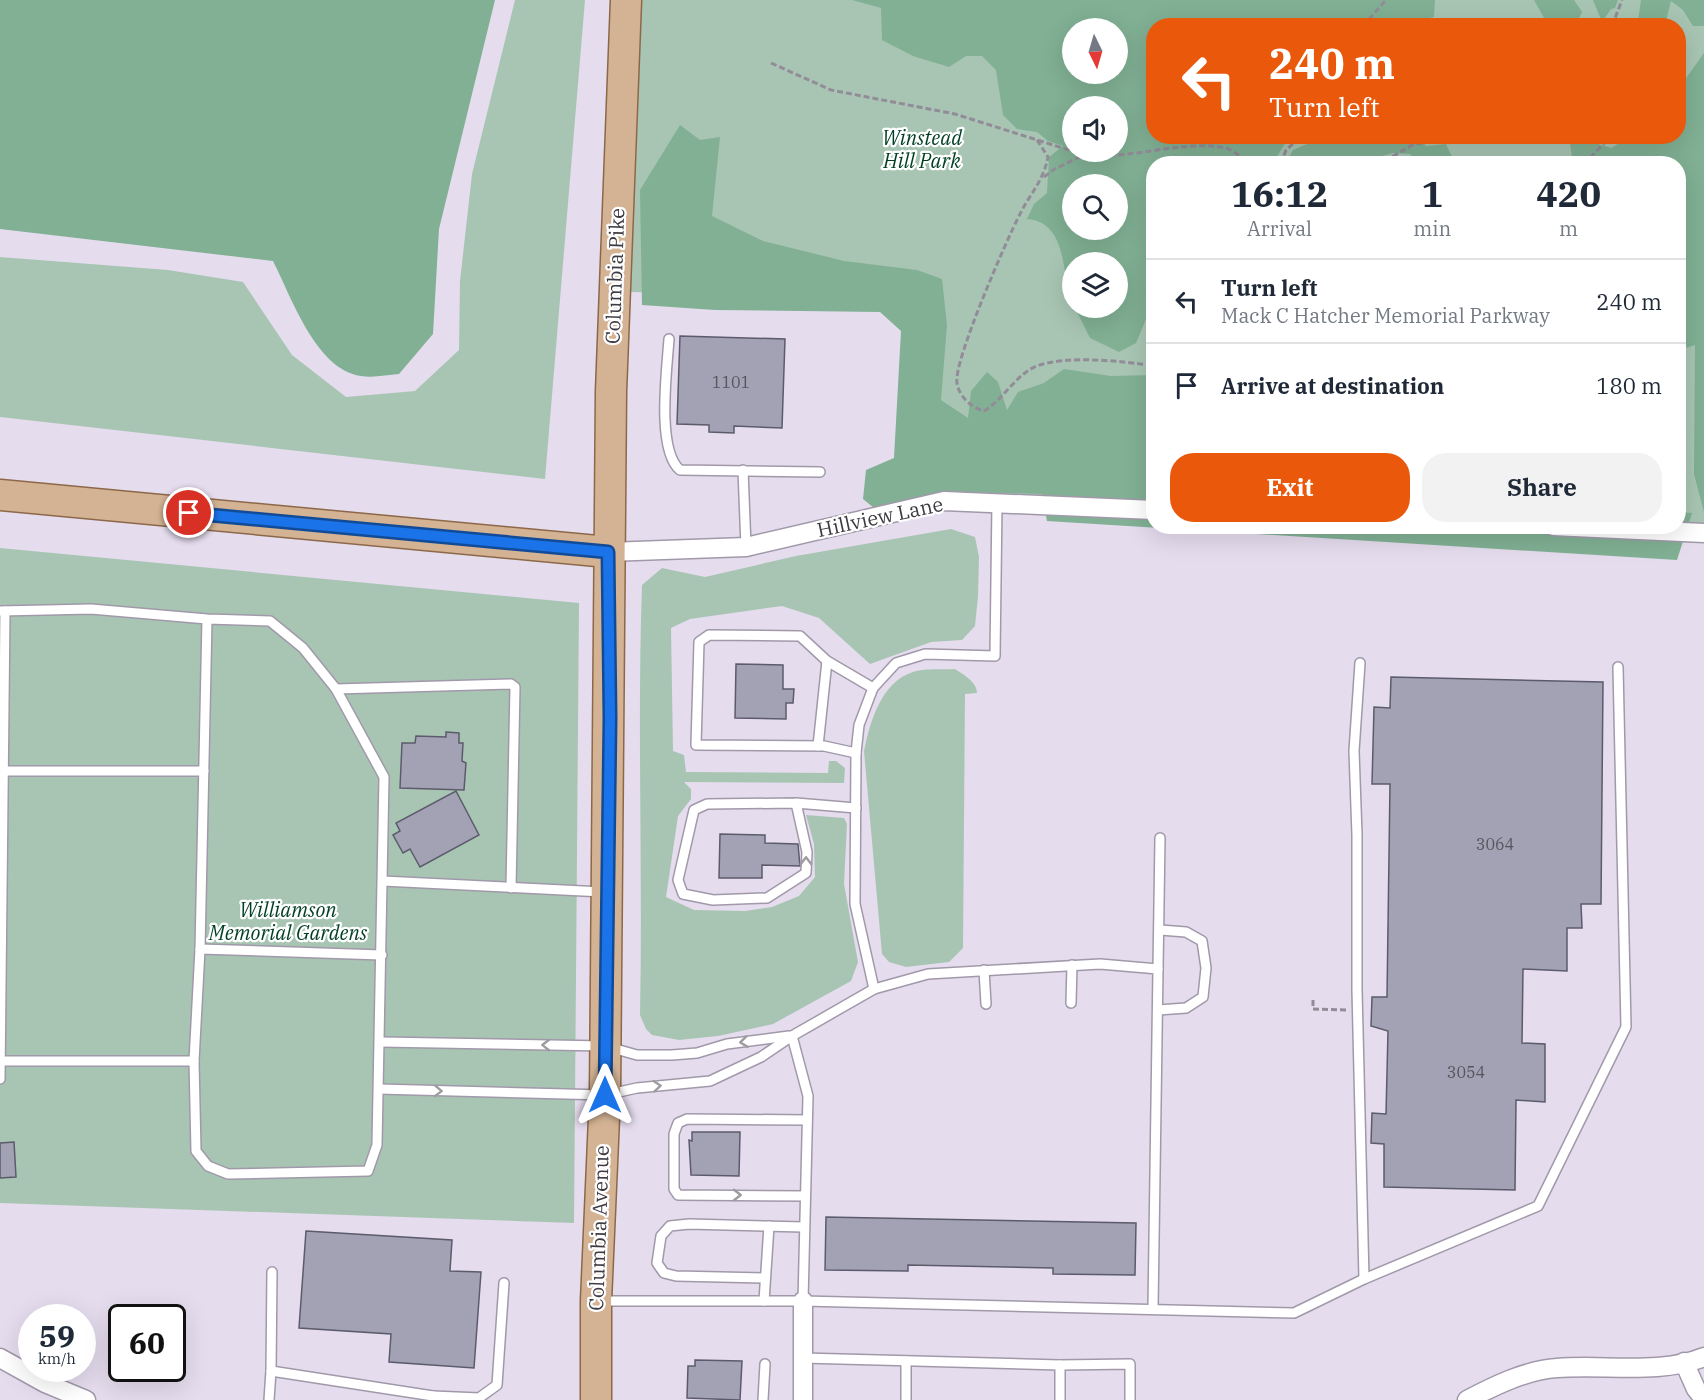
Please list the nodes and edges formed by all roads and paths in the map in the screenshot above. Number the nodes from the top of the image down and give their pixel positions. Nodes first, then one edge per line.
1 (626, 0) edge
2 (1386, 0) edge
3 (1622, 0) edge
4 (1370, 18) edge
5 (1615, 18) edge
6 (771, 63) dead end
7 (1037, 140) junction
8 (1293, 144) edge
9 (1417, 144) edge
10 (1603, 144) edge
11 (1062, 148) edge
12 (1128, 152) edge
13 (1237, 156) edge
14 (1284, 156) edge
15 (1394, 156) edge
16 (1592, 156) edge
17 (1070, 162) edge
18 (1043, 178) junction
19 (669, 339) dead end
20 (1146, 366) edge
21 (743, 470) junction
22 (820, 472) dead end
23 (0, 495) edge
24 (997, 503) junction
25 (1146, 510) edge
26 (1686, 532) edge
27 (1704, 533) edge
28 (746, 547) junction
29 (608, 552) junction
30 (2, 611) edge
31 (207, 619) junction
32 (827, 660) junction
33 (1360, 663) dead end
34 (1618, 667) dead end
35 (873, 688) junction
36 (336, 689) junction
37 (818, 746) junction
38 (856, 753) junction
39 (5, 771) junction
40 (204, 771) junction
41 (796, 804) junction
42 (856, 808) junction
43 (2, 810) edge
44 (1160, 838) dead end
45 (383, 881) junction
46 (511, 888) junction
47 (606, 893) junction
48 (1160, 930) junction
49 (200, 949) junction
50 (382, 955) junction
51 (1072, 965) junction
52 (1158, 969) junction
53 (984, 970) junction
54 (874, 989) junction
55 (1313, 1000) dead end
56 (1071, 1003) dead end
57 (986, 1005) dead end
58 (1158, 1010) junction
59 (1357, 1010) junction
60 (792, 1036) junction
61 (381, 1042) junction
62 (605, 1046) junction
63 (0, 1061) edge
64 (194, 1061) junction
65 (0, 1079) edge
66 (379, 1089) junction
67 (605, 1095) junction
68 (807, 1120) junction
69 (805, 1196) junction
70 (769, 1226) junction
71 (804, 1227) junction
72 (272, 1272) dead end
73 (765, 1278) junction
74 (1364, 1279) junction
75 (504, 1282) dead end
76 (596, 1301) junction
77 (764, 1301) junction
78 (803, 1301) junction
79 (1152, 1308) junction
80 (1704, 1357) edge
81 (0, 1358) edge
82 (803, 1358) junction
83 (906, 1361) junction
84 (1684, 1362) junction
85 (765, 1364) dead end
86 (1060, 1365) junction
87 (271, 1371) junction
88 (56, 1394) edge
89 (433, 1398) edge
90 (1704, 1399) edge
91 (86, 1400) edge
92 (269, 1400) edge
93 (596, 1400) edge
94 (763, 1400) edge
95 (803, 1400) edge
96 (906, 1400) edge
97 (1060, 1400) edge
98 (1130, 1400) edge
99 (1467, 1400) edge

1 - 29 main road, Columbia Pike
2 - 4 path
3 - 5 path
6 - 7 path
7 - 11 path
7 - 18 path
8 - 14 path
9 - 15 path
10 - 16 path
12 - 13 path
17 - 18 path
18 - 20 path
19 - 21 lane
21 - 22 lane
21 - 28 lane
23 - 29 main road
24 - 25 street, Hillview Lane
24 - 28 street, Hillview Lane
24 - 35 lane
26 - 27 street
28 - 29 street, Hillview Lane
29 - 47 main road, Columbia Avenue
30 - 31 lane
30 - 39 lane
31 - 36 lane
31 - 40 lane
32 - 35 lane
32 - 37 lane
32 - 37 lane
33 - 59 lane
34 - 74 lane
35 - 38 lane
36 - 45 lane
36 - 46 lane
37 - 38 lane
38 - 42 lane
39 - 40 lane
39 - 43 lane
40 - 49 lane
41 -> 41 lane
41 - 42 lane
42 - 54 lane
43 - 63 lane
44 - 48 lane
45 - 46 lane
45 - 50 lane
46 - 47 lane
47 - 62 main road, Columbia Avenue
48 - 52 lane
48 - 58 lane
49 - 50 lane
49 - 64 lane
50 - 61 lane
51 - 52 lane
51 - 53 lane
51 - 56 lane
52 - 58 lane
53 - 54 lane
53 - 57 lane
54 - 60 lane
55 - 59 path
58 - 79 lane
59 - 74 lane
60 -> 62 lane
67 -> 60 lane
60 - 68 lane
62 -> 61 lane
61 - 66 lane
62 - 67 main road, Columbia Avenue
63 - 64 lane
63 - 65 lane
64 - 66 lane
66 -> 67 lane
67 - 76 main road, Columbia Avenue
68 - 69 lane
68 -> 69 lane
69 - 71 lane
70 - 71 lane
70 - 73 lane
70 - 73 lane
71 - 78 lane
72 - 87 lane
73 - 77 lane
74 - 79 lane
75 - 89 lane
76 - 77 lane
76 - 93 main road, Columbia Avenue
77 - 78 lane
78 - 79 lane
78 - 82 street
80 - 84 street
81 - 88 street
82 - 83 lane
82 - 95 street
83 - 86 lane
83 - 96 lane
84 - 90 street
84 - 99 street
85 - 94 lane
86 - 97 lane
86 - 98 lane
87 - 89 lane
87 - 92 lane
88 - 91 street

